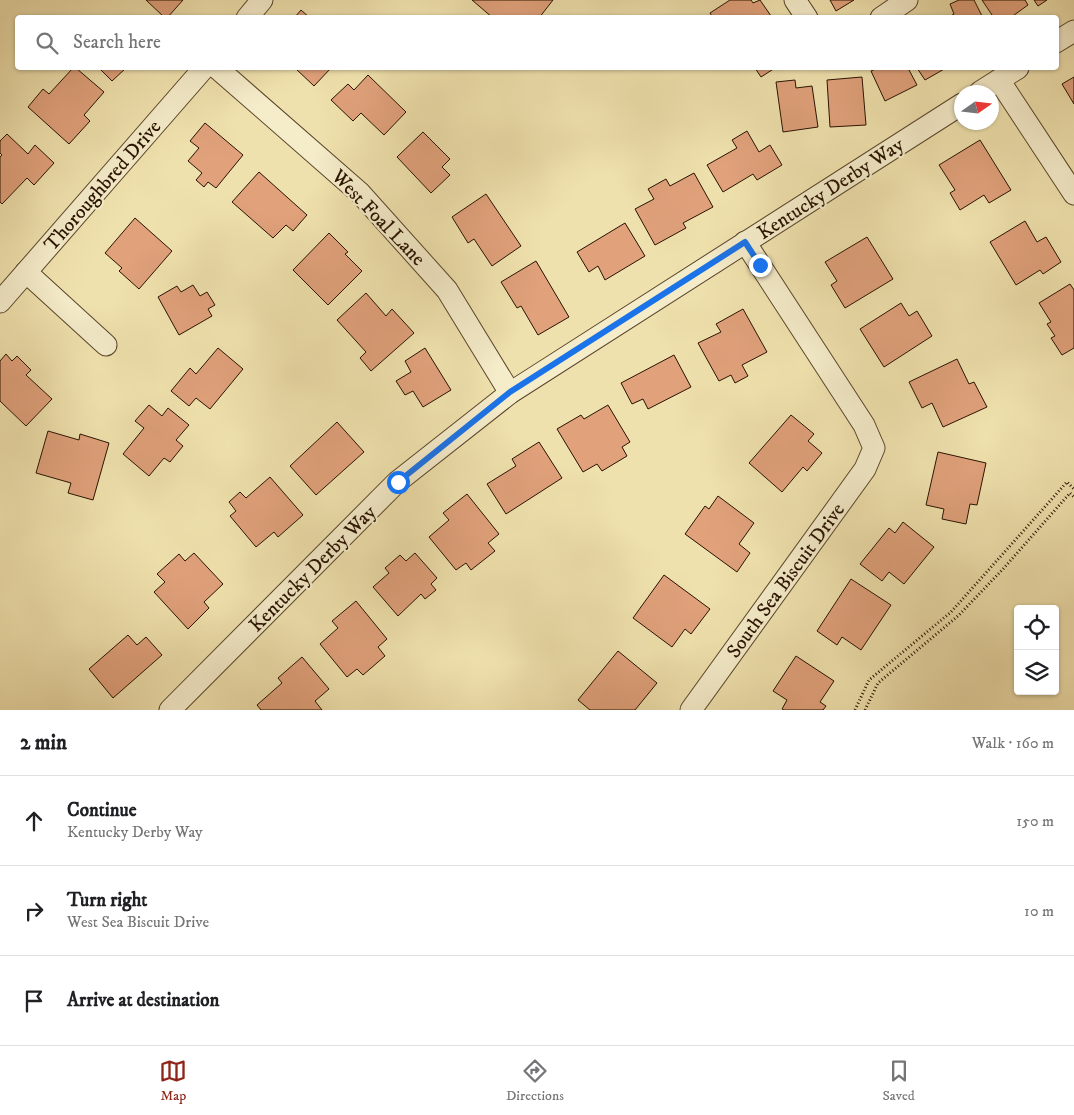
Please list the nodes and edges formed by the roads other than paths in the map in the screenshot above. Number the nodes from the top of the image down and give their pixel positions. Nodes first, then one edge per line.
1 (262, 0) edge
2 (795, 0) edge
3 (906, 0) edge
4 (250, 15) edge
5 (804, 15) edge
6 (885, 15) edge
7 (1074, 31) edge
8 (1059, 40) edge
9 (202, 70) edge
10 (219, 70) edge
11 (1015, 70) edge
12 (999, 80) junction
13 (991, 85) edge
14 (954, 109) edge
15 (1074, 194) edge
16 (745, 242) junction
17 (26, 272) junction
18 (0, 302) edge
19 (106, 345) dead end
20 (510, 392) junction
21 (170, 710) edge
22 (692, 710) edge

1 - 4 street
2 - 5 street
3 - 6 street
7 - 8 street
9 - 17 street, Thoroughbred Drive
10 - 20 street, West Foal Lane
11 - 12 street
12 - 13 street
12 - 15 street
14 - 16 street, Kentucky Derby Way
16 - 20 street, Kentucky Derby Way
16 - 22 street, South Sea Biscuit Drive
17 - 18 street, Thoroughbred Drive
17 - 19 street
20 - 21 street, Kentucky Derby Way

